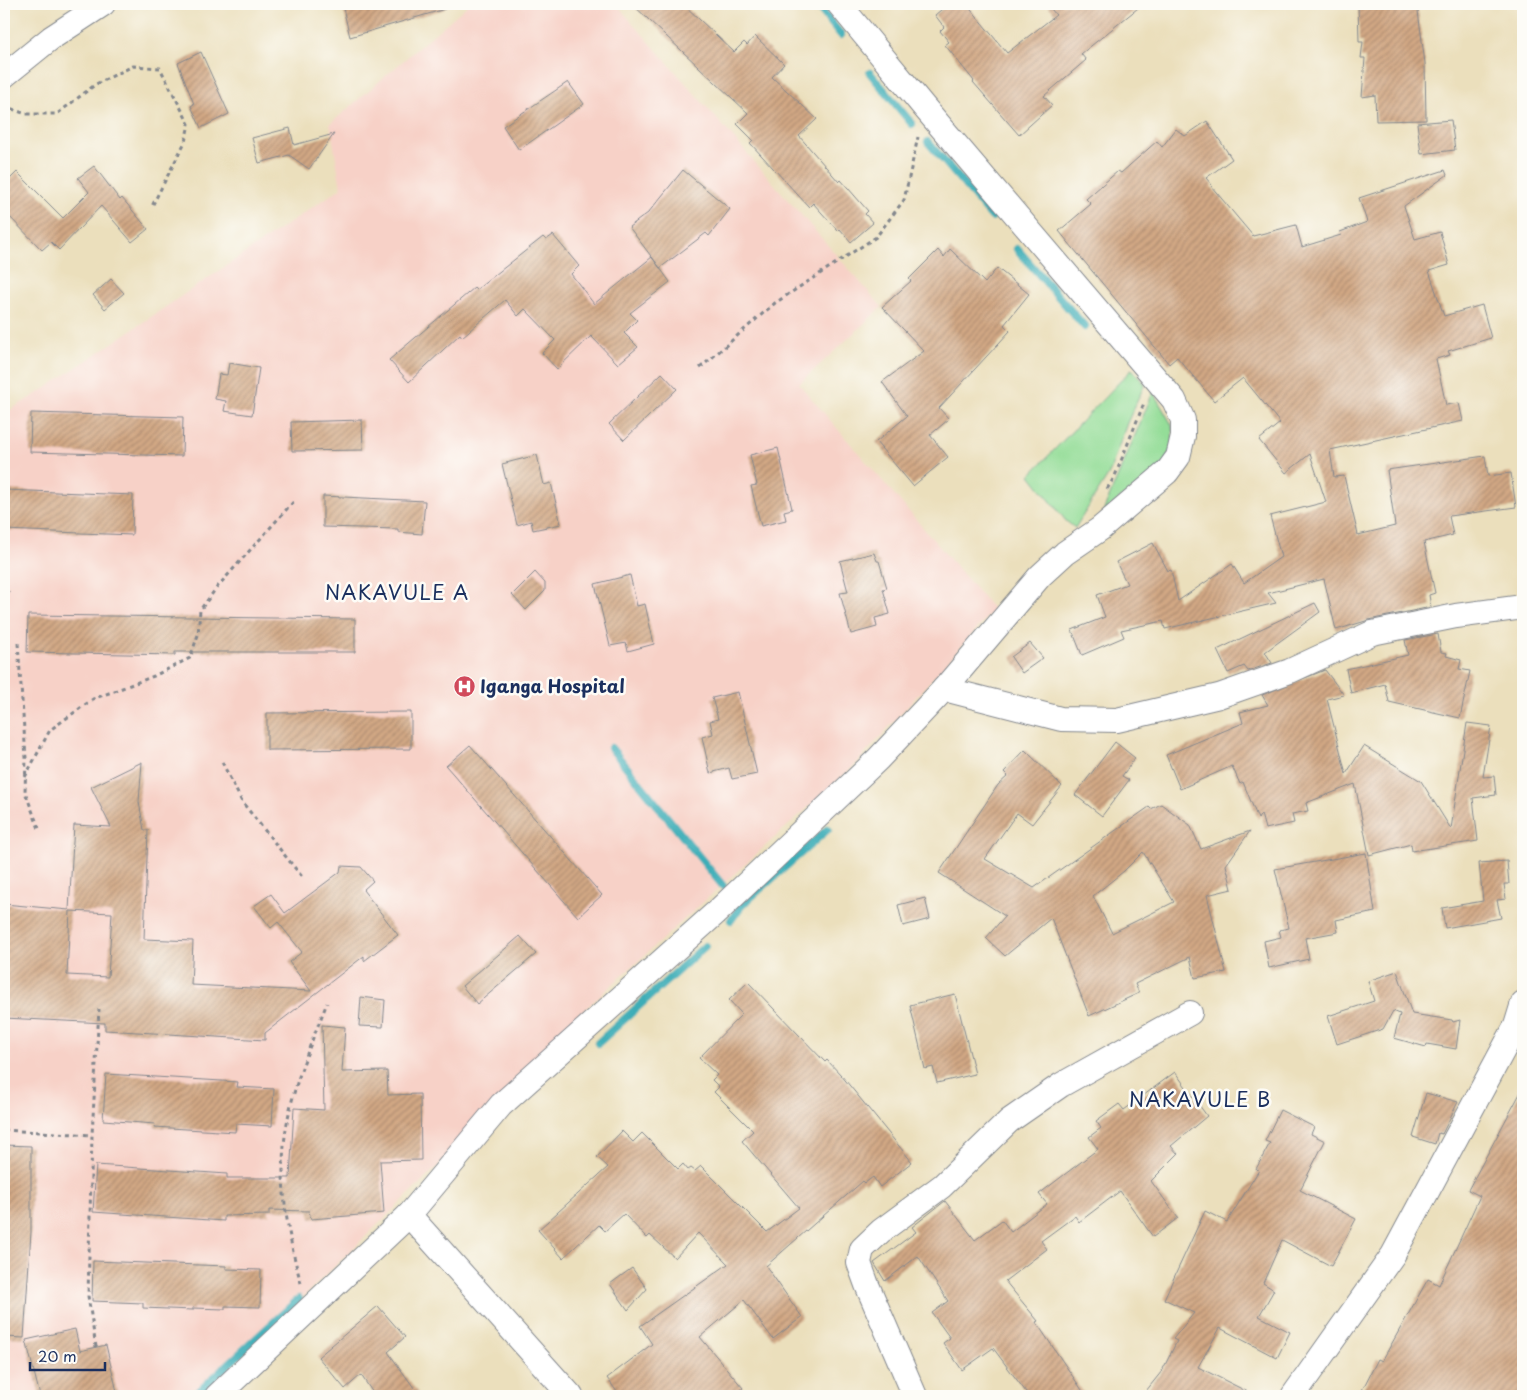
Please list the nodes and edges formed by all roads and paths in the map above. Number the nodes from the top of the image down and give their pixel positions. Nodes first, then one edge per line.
1 (103, 4) edge
2 (840, 4) edge
3 (4, 76) edge
4 (4, 106) edge
5 (924, 107) junction
6 (151, 208) dead end
7 (700, 368) dead end
8 (1149, 368) junction
9 (1105, 492) dead end
10 (295, 500) dead end
11 (4, 585) edge
12 (9, 592) dead end
13 (1523, 607) edge
14 (18, 643) dead end
15 (944, 688) junction
16 (222, 762) dead end
17 (25, 777) junction
18 (40, 831) dead end
19 (303, 878) dead end
20 (327, 1003) dead end
21 (1523, 1003) edge
22 (99, 1009) dead end
23 (1190, 1013) dead end
24 (4, 1130) edge
25 (92, 1135) junction
26 (409, 1215) junction
27 (311, 1306) junction
28 (96, 1347) dead end
29 (217, 1396) edge
30 (571, 1396) edge
31 (914, 1396) edge
32 (1293, 1396) edge

1 - 3 street
2 - 5 street
4 - 6 path
5 - 7 path
5 - 8 street
8 - 9 path
8 - 15 street
10 - 17 path
11 - 12 path
13 - 15 street
14 - 17 path
15 - 26 street
16 - 19 path
17 - 18 path
20 - 27 path
21 - 32 street
22 - 25 path
23 - 31 street
24 - 25 path
25 - 28 path
26 - 27 street
26 - 30 street
27 - 29 street

